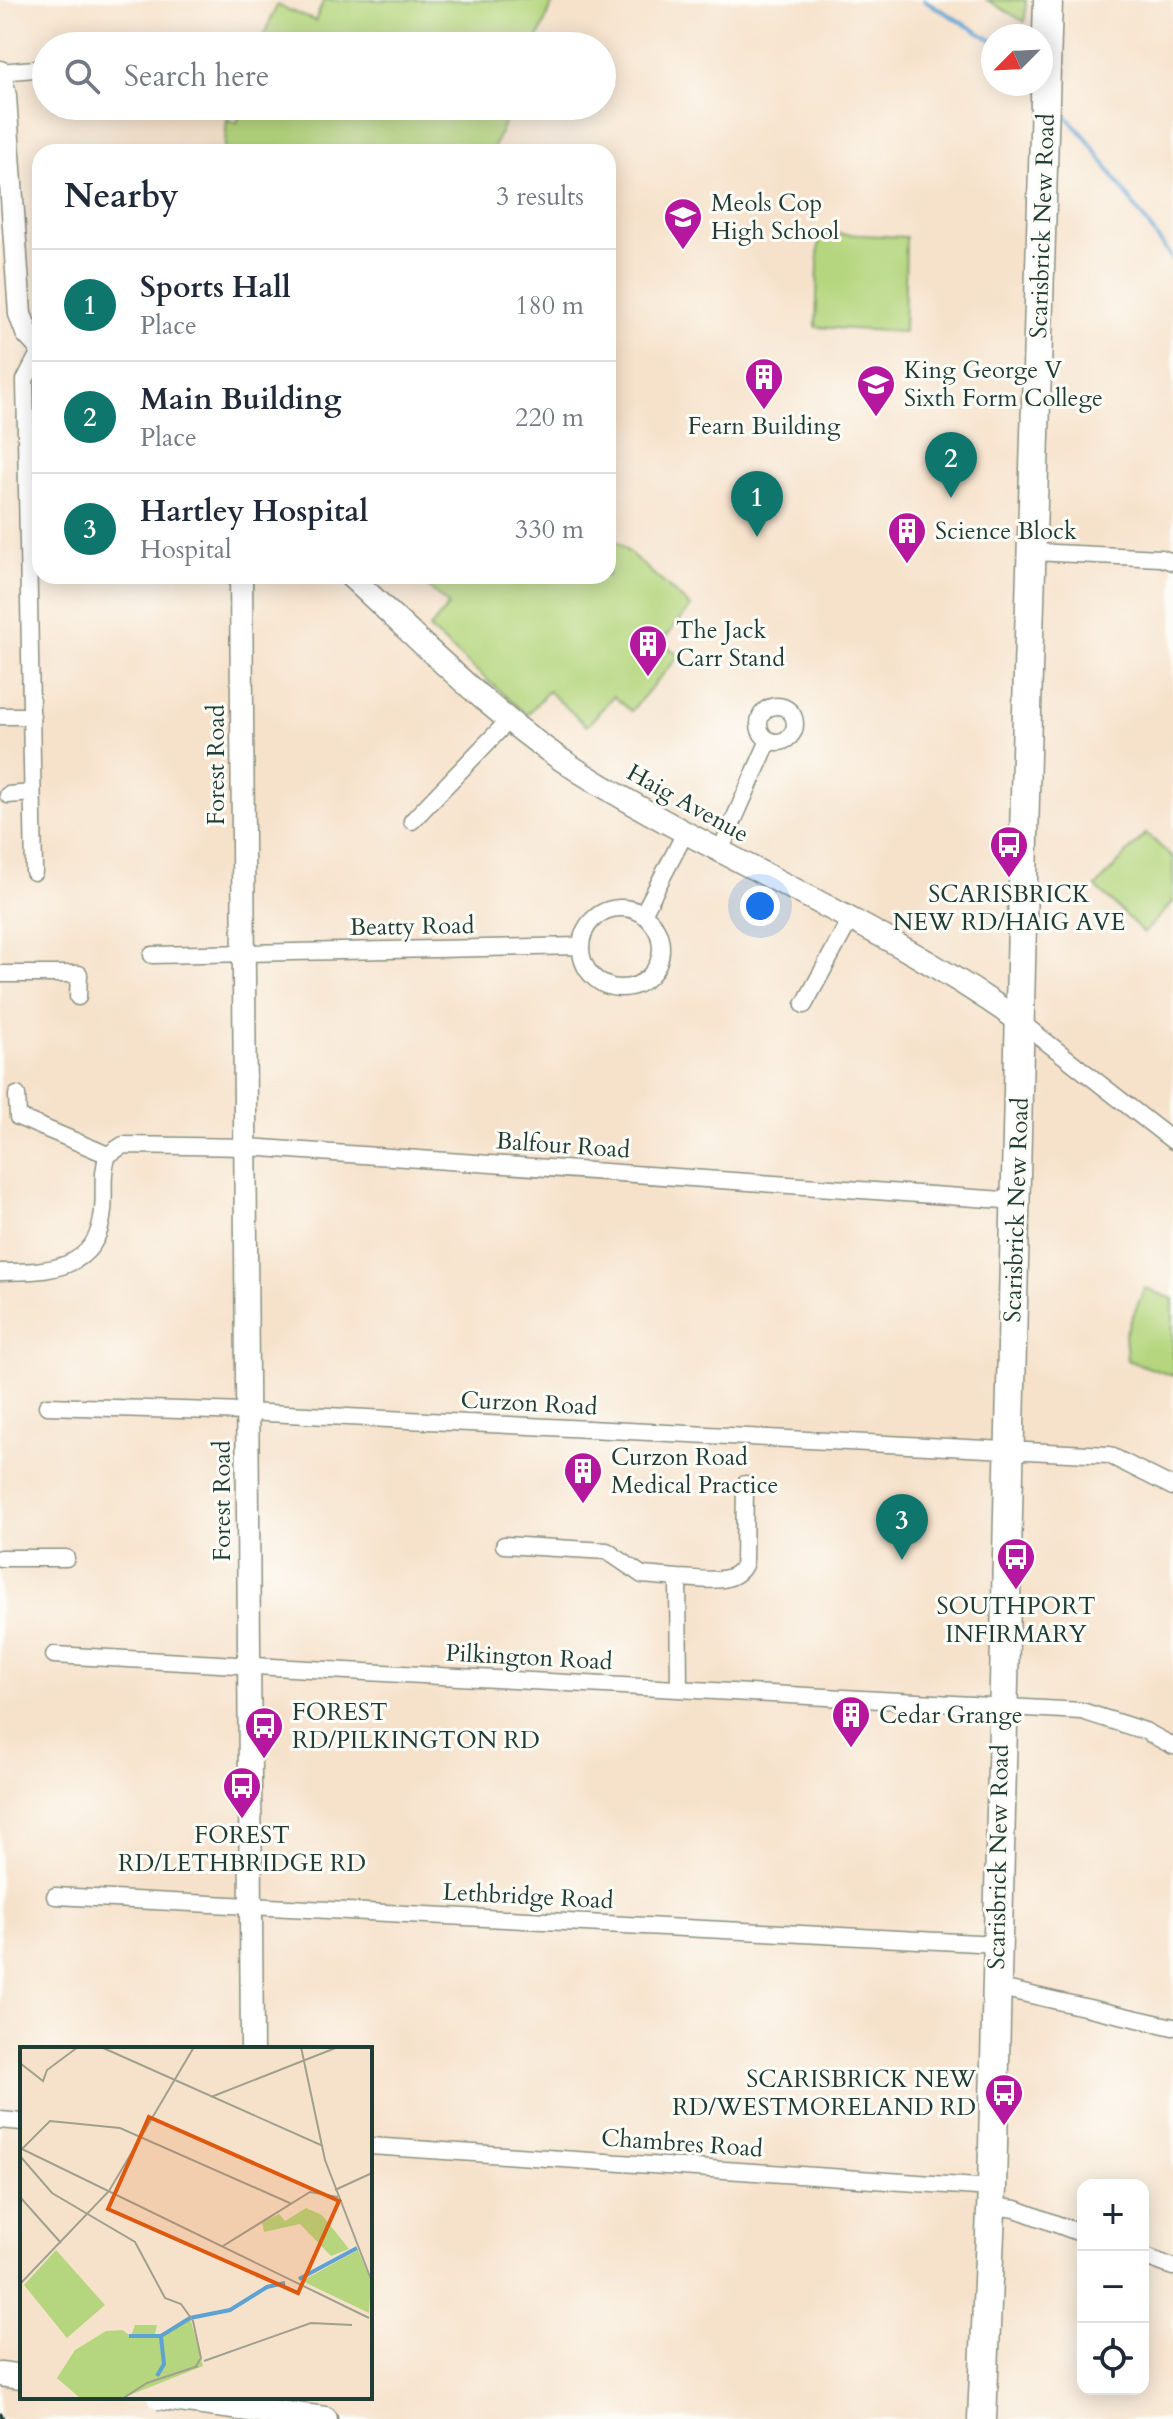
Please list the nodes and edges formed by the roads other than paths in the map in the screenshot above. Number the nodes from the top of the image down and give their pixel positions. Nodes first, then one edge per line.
1 (1048, 0) edge
2 (32, 69) edge
3 (0, 72) edge
4 (32, 339) edge
5 (32, 366) edge
6 (1033, 552) junction
7 (1173, 562) edge
8 (241, 584) edge
9 (359, 584) edge
10 (0, 716) edge
11 (32, 716) junction
12 (508, 721) junction
13 (769, 740) dead end
14 (32, 793) junction
15 (8, 795) dead end
16 (412, 821) dead end
17 (684, 835) junction
18 (720, 851) junction
19 (34, 872) dead end
20 (643, 914) junction
21 (851, 918) junction
22 (581, 946) junction
23 (244, 953) junction
24 (152, 955) dead end
25 (0, 974) edge
26 (78, 997) dead end
27 (804, 1005) dead end
28 (1022, 1023) junction
29 (17, 1095) dead end
30 (1173, 1141) edge
31 (248, 1147) junction
32 (108, 1155) junction
33 (1018, 1201) junction
34 (0, 1272) edge
35 (47, 1406) dead end
36 (247, 1412) junction
37 (1009, 1448) junction
38 (745, 1484) dead end
39 (1173, 1487) edge
40 (504, 1545) dead end
41 (0, 1558) edge
42 (66, 1558) dead end
43 (678, 1578) junction
44 (54, 1655) dead end
45 (249, 1667) junction
46 (679, 1689) junction
47 (1001, 1707) junction
48 (1173, 1746) edge
49 (55, 1896) dead end
50 (251, 1905) junction
51 (997, 1944) junction
52 (996, 1987) junction
53 (1173, 2027) edge
54 (252, 2047) edge
55 (0, 2120) edge
56 (20, 2122) edge
57 (372, 2146) edge
58 (991, 2197) junction
59 (1077, 2232) edge
60 (1149, 2258) edge
61 (1173, 2267) edge
62 (179, 2406) edge
63 (253, 2409) edge
64 (325, 2419) edge
65 (982, 2419) edge

1 - 6 highway, Scarisbrick New Road
2 - 3 street
3 - 4 street
5 - 11 street
6 - 7 street
6 - 28 highway, Scarisbrick New Road
8 - 23 street, Forest Road
9 - 12 street, Haig Avenue
10 - 11 street
11 - 14 street
12 - 16 street
12 - 17 street, Haig Avenue
13 - 18 street
14 - 15 street
14 - 19 street
17 - 18 street, Haig Avenue
17 - 20 street
18 - 21 street, Haig Avenue
20 - 22 street
20 - 22 street
21 - 27 street
21 - 28 street, Haig Avenue
22 - 23 street, Beatty Road
23 - 24 street
23 - 31 street, Forest Road
25 - 26 street
28 - 30 street
28 - 33 highway, Scarisbrick New Road
29 - 32 street
31 - 32 street, Balfour Road
31 - 33 street, Balfour Road
31 - 36 street, Forest Road
32 - 34 street
33 - 37 highway, Scarisbrick New Road
35 - 36 street, Curzon Road
36 - 37 street, Curzon Road
36 - 45 street, Forest Road
37 - 39 street, Curzon Road
37 - 47 highway, Scarisbrick New Road
38 - 43 street
40 - 43 street
41 - 42 street
43 - 46 street
44 - 45 street, Pilkington Road
45 - 46 street, Pilkington Road
45 - 50 street, Forest Road
46 - 47 street, Pilkington Road
47 - 48 street, Pilkington Road
47 - 51 highway, Scarisbrick New Road
49 - 50 street, Lethbridge Road
50 - 51 street, Lethbridge Road
50 - 54 street, Forest Road
51 - 52 highway, Scarisbrick New Road
52 - 53 street
52 - 58 highway, Scarisbrick New Road
55 - 56 street
57 - 58 street, Chambres Road
58 - 59 street, Chambres Road
58 - 65 highway, Scarisbrick New Road
60 - 61 street
62 - 63 main road
63 - 64 main road

